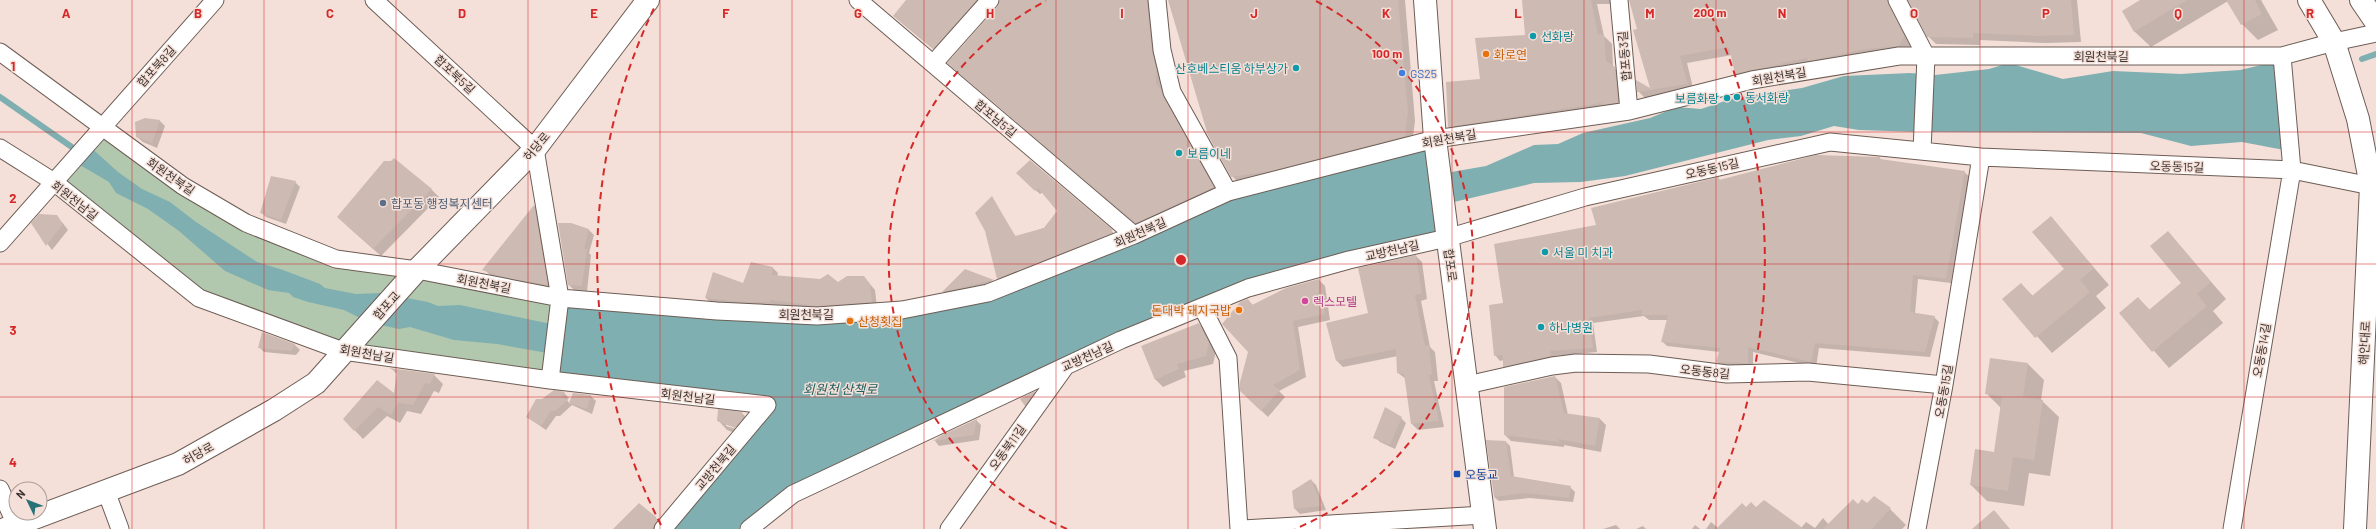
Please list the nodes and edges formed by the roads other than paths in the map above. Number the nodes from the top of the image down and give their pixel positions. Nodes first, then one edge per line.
1 (215, 0) edge
2 (374, 0) edge
3 (648, 0) edge
4 (990, 0) edge
5 (1157, 0) edge
6 (1425, 0) edge
7 (1619, 0) edge
8 (1897, 0) edge
9 (2310, 0) edge
10 (2361, 0) edge
11 (861, 1) edge
12 (2376, 22) edge
13 (2376, 34) edge
14 (2334, 42) junction
15 (0, 52) edge
16 (1926, 56) junction
17 (2282, 56) junction
18 (933, 64) junction
19 (1629, 111) junction
20 (100, 129) junction
21 (1435, 139) junction
22 (0, 148) edge
23 (536, 149) junction
24 (1922, 151) junction
25 (1981, 158) junction
26 (2292, 170) junction
27 (56, 180) junction
28 (2372, 186) junction
29 (1228, 192) junction
30 (1134, 235) junction
31 (1447, 238) junction
32 (0, 243) edge
33 (413, 275) junction
34 (560, 298) junction
35 (1202, 307) junction
36 (362, 330) joint
37 (343, 350) junction
38 (1066, 365) junction
39 (550, 380) junction
40 (1467, 385) junction
41 (1944, 385) junction
42 (767, 405) joint
43 (0, 489) edge
44 (106, 491) junction
45 (1485, 522) edge
46 (11, 527) edge
47 (120, 529) edge
48 (663, 529) edge
49 (749, 529) edge
50 (949, 529) edge
51 (1239, 529) edge
52 (1243, 529) edge
53 (1917, 529) edge
54 (2232, 529) edge
55 (2355, 529) edge

1 - 20 street, 합포북8길
2 - 23 street, 합포북5길
3 - 23 main road, 허당로
4 - 18 street
5 - 29 street
6 - 21 main road, 합포로
7 - 19 street, 합포동3길
8 - 16 street
9 - 14 main road, 해안대로
10 - 12 main road
11 - 18 street, 합포남5길
13 - 14 street, 회원천북길
14 - 17 street, 회원천북길
14 - 28 main road, 해안대로
15 - 20 street, 회원천북길
16 - 17 street, 회원천북길
16 - 19 street, 회원천북길
16 - 24 street
17 - 26 street, 오동동14길
18 - 30 street, 합포남5길
19 - 21 street, 회원천북길
20 - 27 street, 합포북8길
20 - 33 street, 회원천북길
21 - 29 street, 회원천북길
21 - 31 main road, 합포로
22 - 27 street, 회원천남길
23 - 33 main road, 허당로
23 - 34 street
24 - 25 street, 오동동15길
24 - 31 street, 오동동15길
25 - 26 street, 오동동15길
25 - 41 street, 오동동15길
26 - 28 street, 오동동15길
26 - 54 street, 오동동14길
27 - 32 street
27 - 37 street, 회원천남길
28 - 55 main road, 해안대로
29 - 30 street, 회원천북길
30 - 34 street, 회원천북길
31 - 35 street, 교방천남길
31 - 40 main road, 합포로
33 - 34 street, 회원천북길
33 - 36 main road, 합포교
34 - 39 street
35 - 38 street, 교방천남길
35 - 51 street
36 - 37 main road, 허당로
37 - 39 street, 회원천남길
37 - 44 main road, 허당로
38 - 49 street, 교방천남길
38 - 50 street, 오동북11길
39 - 42 street, 회원천남길
40 - 41 street, 오동동8길
40 - 45 main road, 합포로
41 - 53 street, 오동동15길
42 - 48 street, 교방천북길
43 - 46 street
44 - 46 main road, 허당로
44 - 47 street
45 - 52 street

